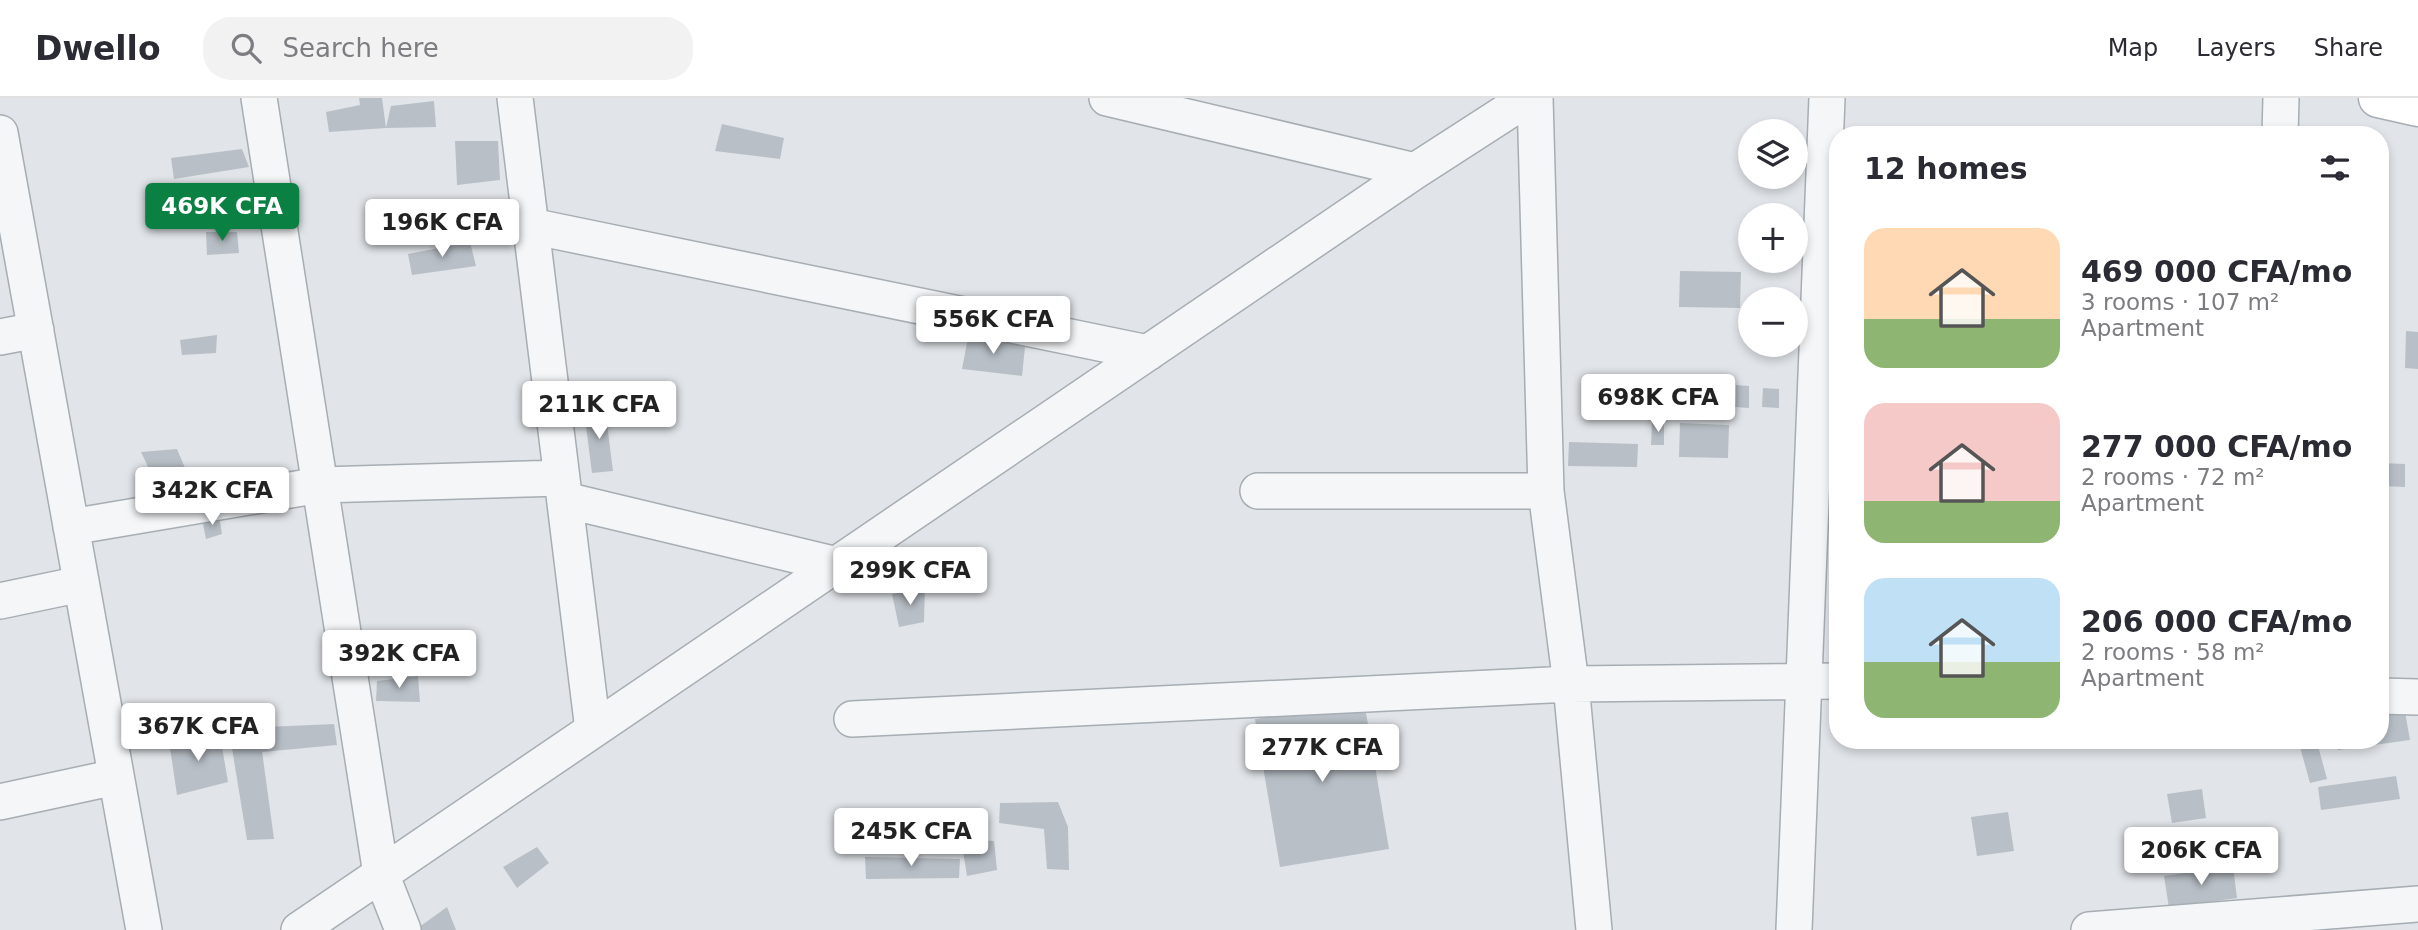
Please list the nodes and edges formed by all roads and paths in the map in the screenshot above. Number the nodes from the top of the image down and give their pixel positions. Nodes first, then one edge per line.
1 (259, 98) edge
2 (516, 98) edge
3 (1107, 98) edge
4 (1528, 98) edge
5 (1535, 98) edge
6 (1827, 98) edge
7 (2281, 98) edge
8 (2378, 98) edge
9 (2418, 107) edge
10 (2280, 126) edge
11 (0, 133) edge
12 (1415, 172) junction
13 (531, 226) junction
14 (36, 330) junction
15 (0, 337) edge
16 (1148, 353) junction
17 (320, 485) junction
18 (564, 489) junction
19 (1258, 491) dead end
20 (1546, 491) junction
21 (71, 527) junction
22 (836, 565) junction
23 (81, 584) junction
24 (0, 601) edge
25 (1803, 680) junction
26 (1829, 681) edge
27 (1571, 684) junction
28 (2389, 696) edge
29 (2418, 697) edge
30 (852, 719) dead end
31 (593, 730) junction
32 (116, 777) junction
33 (0, 802) edge
34 (381, 874) junction
35 (2418, 904) edge
36 (144, 930) edge
37 (299, 930) edge
38 (403, 930) edge
39 (1594, 930) edge
40 (1794, 930) edge
41 (2089, 930) edge

1 - 17 street
2 - 13 street
3 - 12 street
4 - 12 street
5 - 20 street
6 - 25 street
7 - 10 street
8 - 9 street
11 - 14 street
12 - 16 street
13 - 16 street
13 - 18 street
14 - 15 street
14 - 21 street
16 - 22 street
17 - 18 street
17 - 21 street
17 - 34 street
18 - 22 street
18 - 31 street
19 - 20 street
20 - 27 street
21 - 23 street
22 - 31 street
23 - 24 street
23 - 32 street
25 - 26 street
25 - 27 street
25 - 40 street
27 - 30 street
27 - 39 street
28 - 29 street
31 - 34 street
32 - 33 street
32 - 36 street
34 - 37 street
34 - 38 street
35 - 41 street

